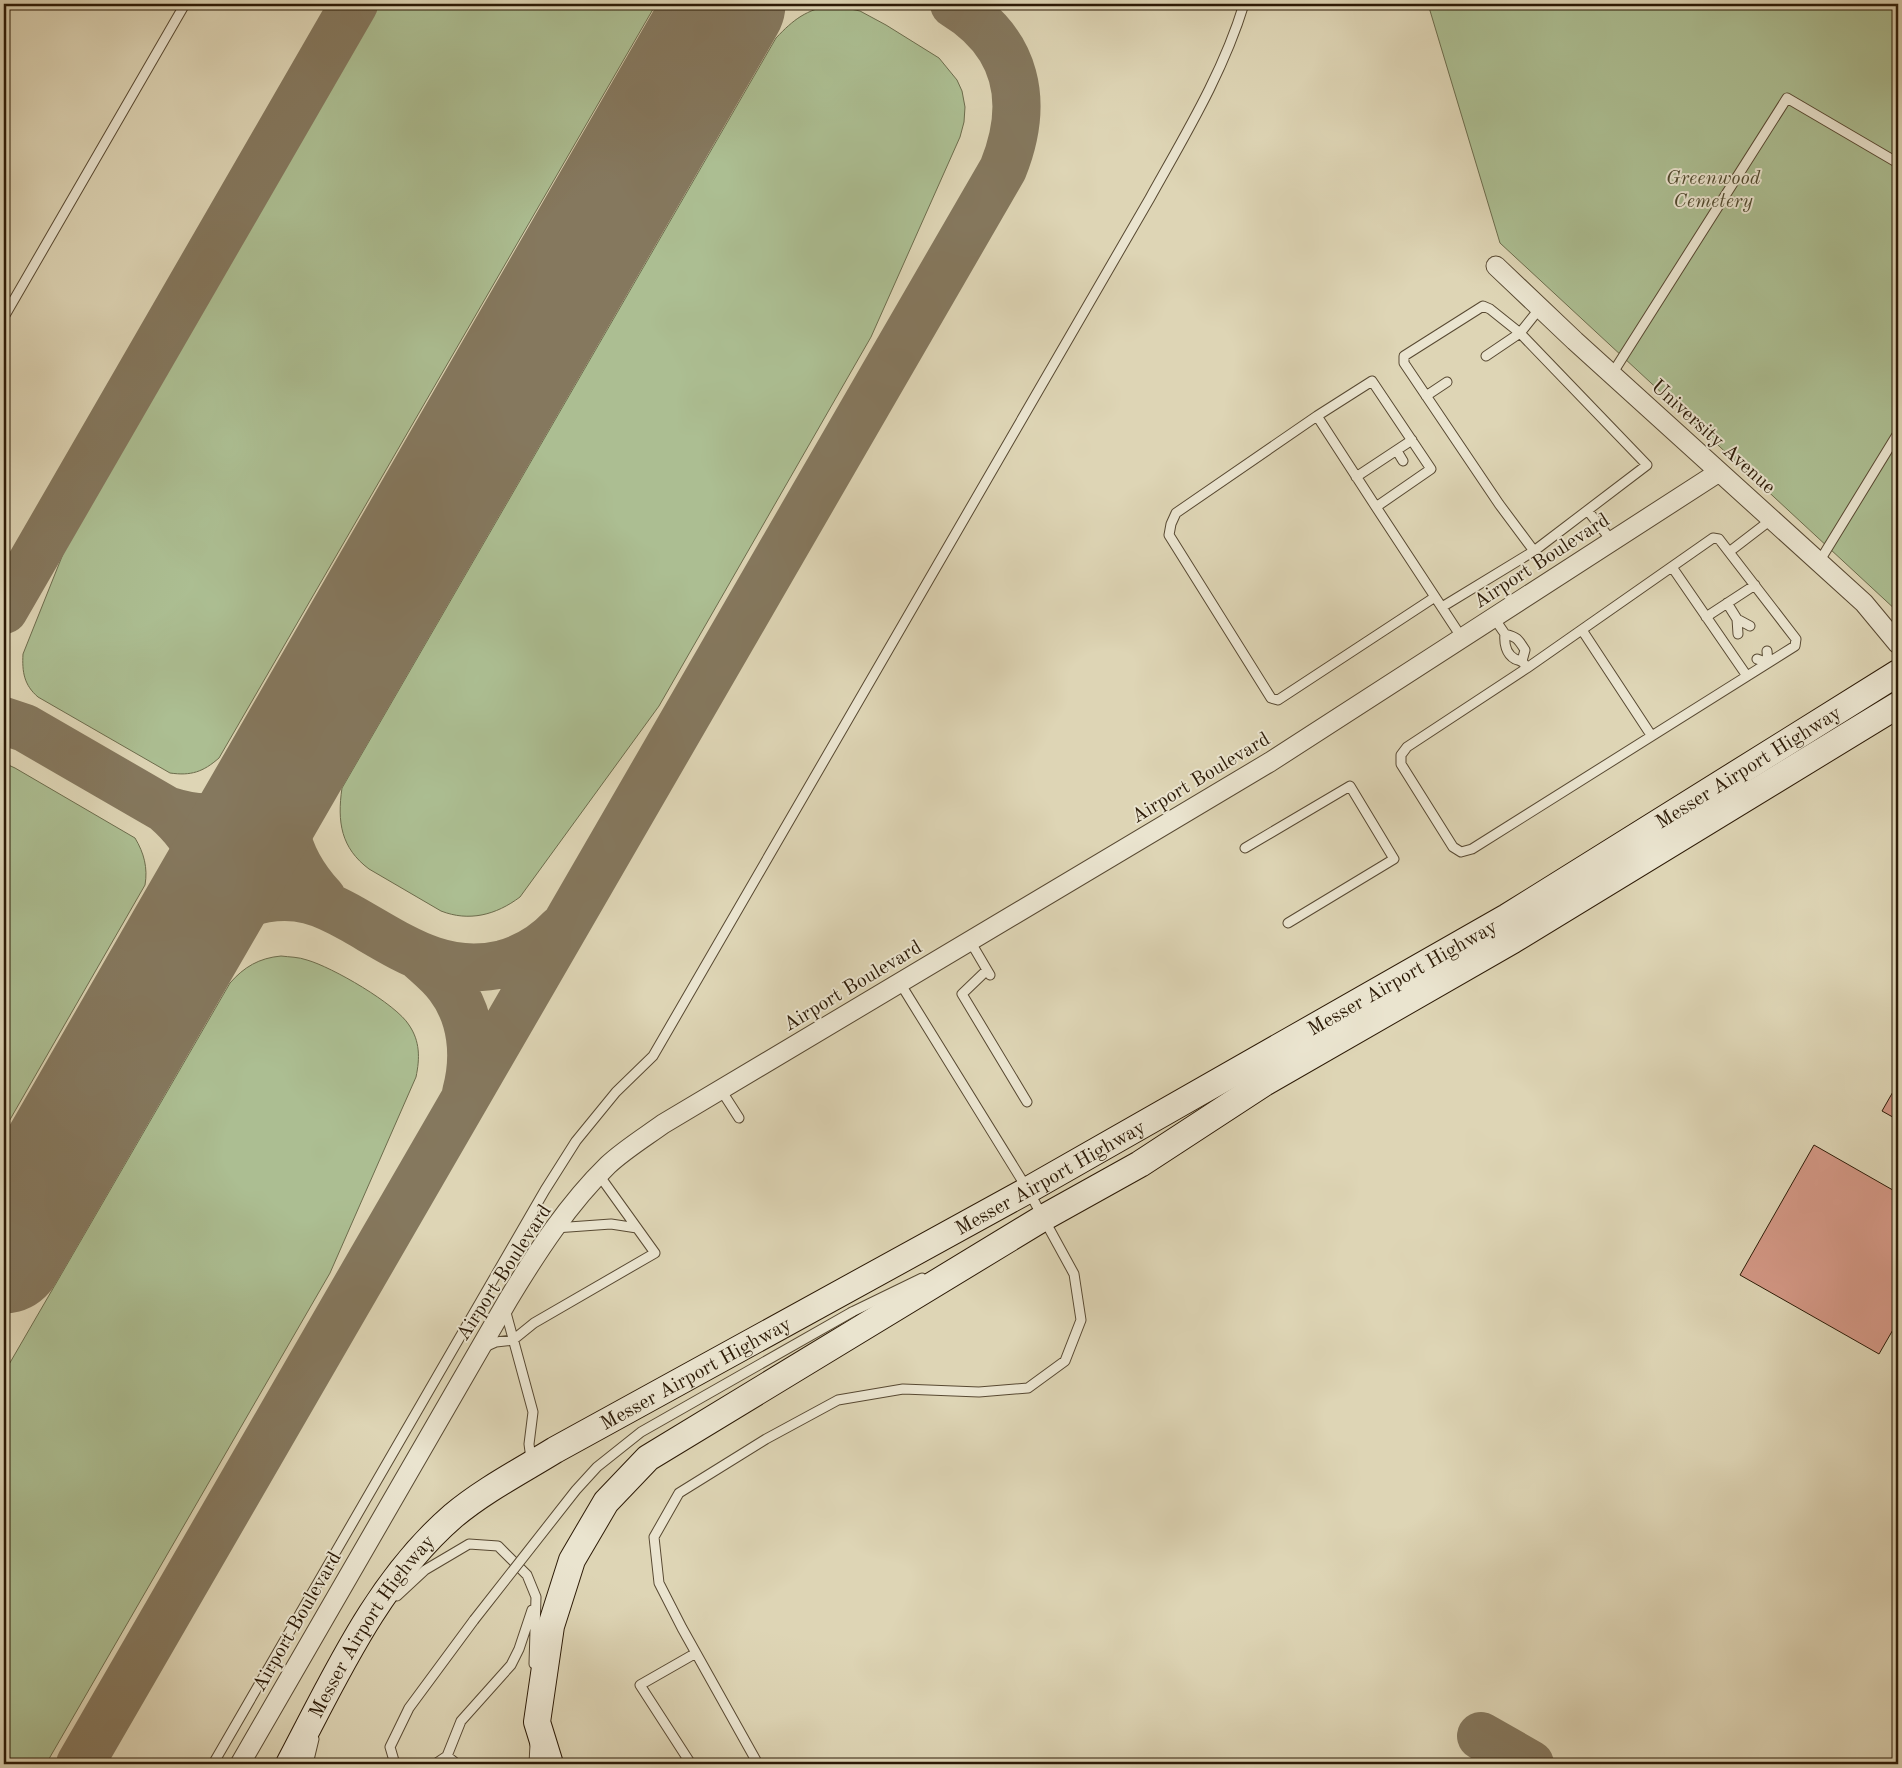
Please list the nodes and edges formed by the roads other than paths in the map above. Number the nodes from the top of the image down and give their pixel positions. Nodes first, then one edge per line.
1 (185, 4) edge
2 (1244, 4) edge
3 (1898, 163) edge
4 (1496, 266) dead end
5 (1540, 308) junction
6 (4, 317) edge
7 (1520, 333) junction
8 (1486, 356) dead end
9 (1612, 374) junction
10 (1447, 382) dead end
11 (1426, 396) junction
12 (1317, 416) junction
13 (1898, 433) edge
14 (1412, 440) junction
15 (1396, 451) junction
16 (1403, 461) dead end
17 (1719, 472) junction
18 (1356, 477) junction
19 (1376, 507) junction
20 (1588, 511) junction
21 (1772, 519) junction
22 (1612, 541) junction
23 (1534, 551) junction
24 (1729, 552) junction
25 (1819, 562) junction
26 (1672, 567) junction
27 (1755, 585) junction
28 (1435, 596) junction
29 (1727, 603) junction
30 (1442, 607) junction
31 (1706, 617) junction
32 (1494, 618) junction
33 (1737, 619) junction
34 (1750, 626) dead end
35 (1582, 630) junction
36 (1505, 634) junction
37 (1738, 634) dead end
38 (1462, 638) junction
39 (1898, 644) edge
40 (1767, 651) dead end
41 (1757, 659) dead end
42 (1768, 663) junction
43 (1525, 664) junction
44 (1898, 673) edge
45 (1747, 676) junction
46 (1898, 705) edge
47 (1651, 735) junction
48 (1245, 848) dead end
49 (1288, 923) dead end
50 (970, 941) junction
51 (900, 983) junction
52 (721, 1090) junction
53 (1027, 1102) dead end
54 (739, 1118) dead end
55 (599, 1175) junction
56 (1028, 1190) junction
57 (1043, 1218) junction
58 (555, 1228) junction
59 (637, 1228) junction
60 (948, 1265) dead end
61 (930, 1273) dead end
62 (504, 1306) junction
63 (513, 1340) junction
64 (479, 1350) junction
65 (531, 1465) junction
66 (536, 1597) junction
67 (364, 1626) junction
68 (696, 1653) junction
69 (341, 1666) junction
70 (537, 1722) junction
71 (442, 1761) edge
72 (212, 1764) edge
73 (240, 1764) edge
74 (289, 1764) edge
75 (308, 1764) edge
76 (395, 1764) edge
77 (458, 1764) edge
78 (534, 1764) edge
79 (550, 1764) edge
80 (691, 1764) edge
81 (758, 1764) edge

1 - 6 lane
2 - 72 lane
3 - 9 lane
4 - 5 street, University Avenue
5 - 7 lane
5 - 9 street, University Avenue
7 - 8 lane
7 - 11 lane
7 - 20 lane
9 - 17 street, University Avenue
10 - 11 lane
11 - 23 lane
12 - 14 lane
12 - 18 lane
12 - 28 lane
13 - 25 lane
14 - 15 lane
14 - 19 lane
15 - 16 lane
15 - 18 lane
17 - 21 street, University Avenue
17 - 22 street, Airport Boulevard
18 - 19 lane
19 - 28 lane
20 - 22 lane
20 - 23 lane
21 - 24 lane
21 - 25 street, University Avenue
22 - 32 street, Airport Boulevard
23 - 30 lane
24 - 26 lane
24 - 27 lane
25 - 39 street, University Avenue
26 - 31 lane
26 - 35 lane
27 - 29 lane
27 - 42 lane
28 - 30 lane
29 - 31 lane
29 - 33 lane
30 - 38 lane
31 - 45 lane
32 - 36 lane
32 - 38 street, Airport Boulevard
33 - 34 lane
33 - 37 lane
35 - 43 lane
35 - 47 lane
36 - 43 lane
36 - 43 lane
38 - 50 street, Airport Boulevard
40 - 42 lane
41 - 42 lane
42 - 45 lane
43 - 47 lane
44 - 56 main road, Messer Airport Highway
45 - 47 lane
46 - 57 main road, Messer Airport Highway
48 - 49 lane
50 - 51 street, Airport Boulevard
50 - 53 lane
51 - 52 street, Airport Boulevard
51 - 56 lane
52 - 54 lane
52 - 55 street, Airport Boulevard
55 - 58 street, Airport Boulevard
55 - 59 lane
56 - 57 lane
56 - 65 main road, Messer Airport Highway
57 - 60 lane, Messer Airport Highway
57 - 68 lane
57 - 70 main road, Messer Airport Highway
58 - 59 lane
58 - 62 street, Airport Boulevard
59 - 63 lane
61 - 76 lane, Messer Airport Highway, bridge
62 - 63 lane
62 - 64 street, Airport Boulevard
63 - 64 lane
63 - 65 lane
64 - 73 street, Airport Boulevard
65 - 67 main road, Messer Airport Highway
66 - 67 lane
66 - 70 lane
66 - 71 lane
67 - 69 main road, Messer Airport Highway
68 - 80 lane
68 - 81 lane
69 - 74 main road, Messer Airport Highway
69 - 75 lane
70 - 78 lane
70 - 79 main road, Messer Airport Highway
71 - 77 lane

